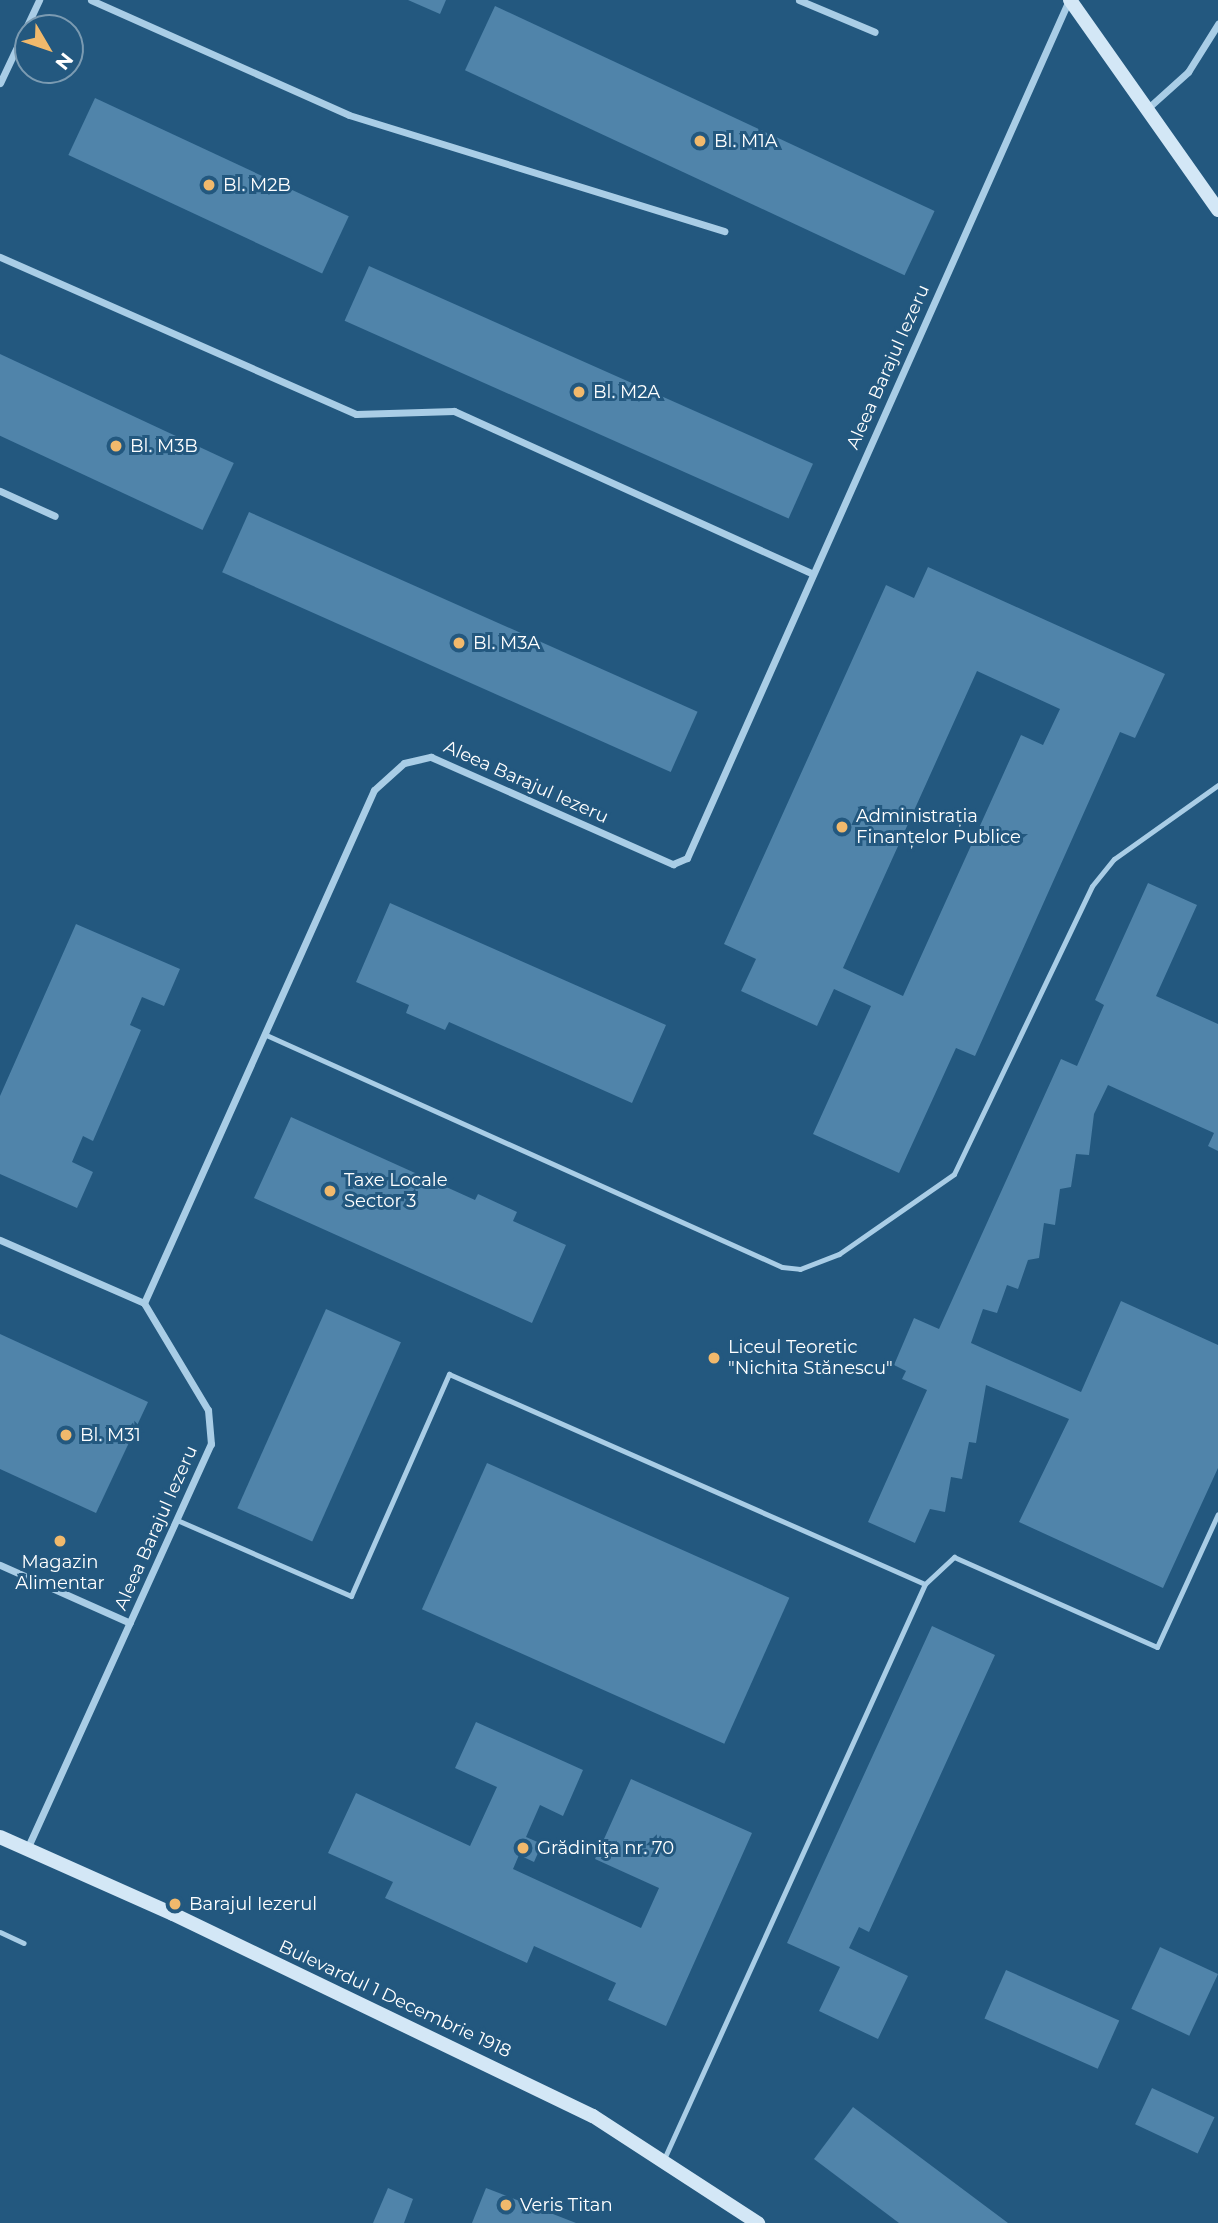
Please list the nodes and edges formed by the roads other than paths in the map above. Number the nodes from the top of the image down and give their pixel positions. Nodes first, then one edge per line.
1 (38, 0) edge
2 (91, 0) edge
3 (799, 0) edge
4 (1070, 0) edge
5 (1218, 24) edge
6 (875, 32) dead end
7 (0, 83) edge
8 (1148, 108) junction
9 (1218, 210) edge
10 (724, 230) dead end
11 (0, 257) edge
12 (0, 491) edge
13 (55, 516) dead end
14 (813, 574) junction
15 (1218, 785) edge
16 (264, 1034) junction
17 (0, 1240) edge
18 (144, 1303) junction
19 (1218, 1514) edge
20 (177, 1520) junction
21 (0, 1564) edge
22 (925, 1584) junction
23 (130, 1623) junction
24 (0, 1837) edge
25 (27, 1849) junction
26 (0, 1932) edge
27 (24, 1943) dead end
28 (664, 2159) junction
29 (758, 2223) edge

1 - 7 street
2 - 10 street
3 - 6 street
4 - 8 main road
4 - 14 street, Aleea Barajul Iezeru
5 - 8 street
8 - 9 main road
11 - 14 street
12 - 13 street
14 - 16 street, Aleea Barajul Iezeru
15 - 16 lane
16 - 18 street, Aleea Barajul Iezeru
17 - 18 street
18 - 20 street, Aleea Barajul Iezeru
19 - 22 lane
20 - 22 lane
20 - 23 street, Aleea Barajul Iezeru
21 - 23 street
22 - 28 lane
23 - 25 street, Aleea Barajul Iezeru
24 - 25 main road, Bulevardul 1 Decembrie 1918
25 - 28 main road, Bulevardul 1 Decembrie 1918
26 - 27 lane
28 - 29 main road, Bulevardul 1 Decembrie 1918

